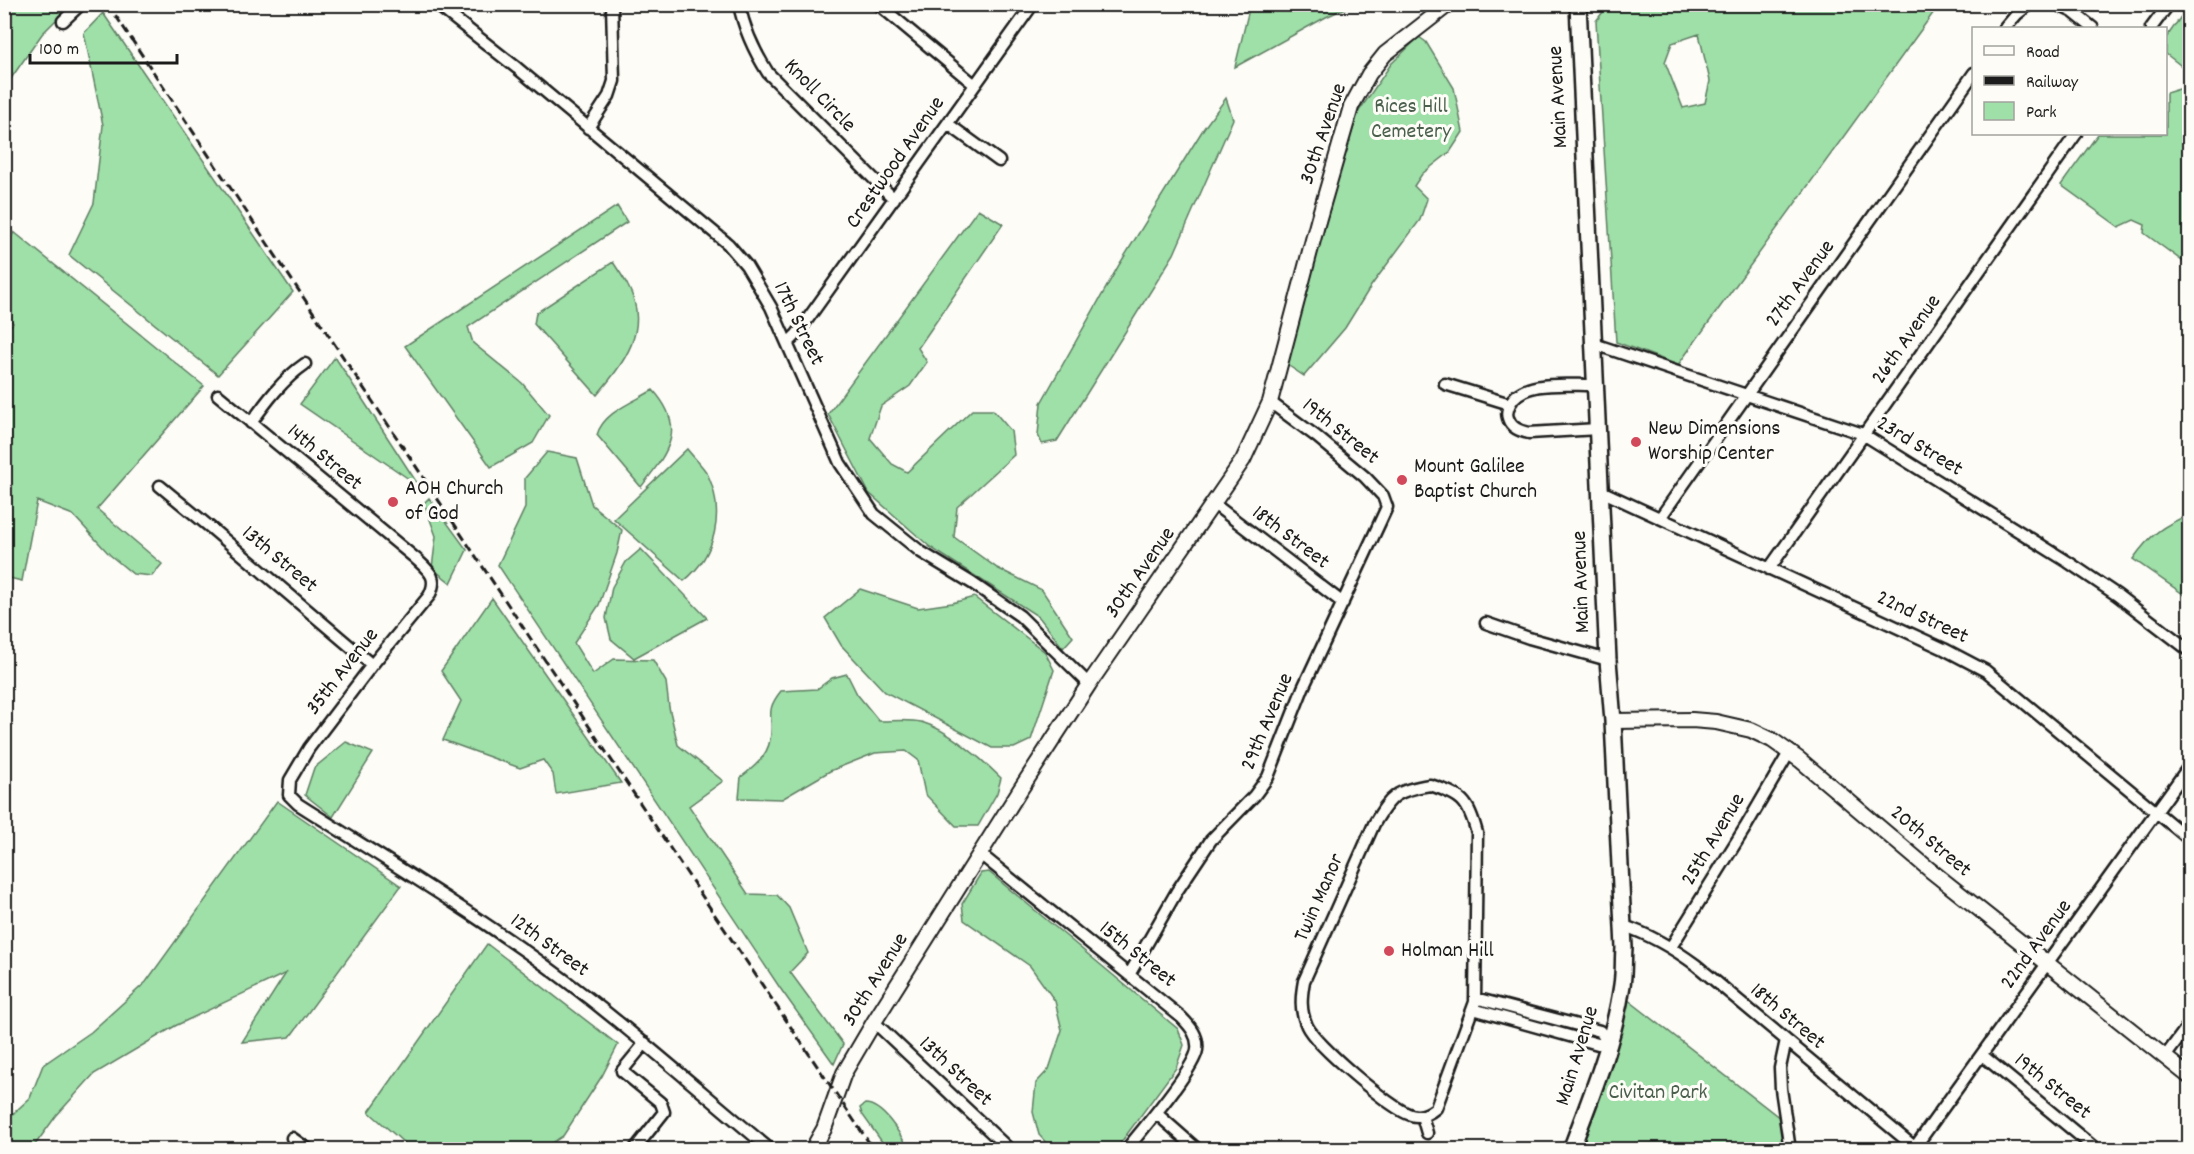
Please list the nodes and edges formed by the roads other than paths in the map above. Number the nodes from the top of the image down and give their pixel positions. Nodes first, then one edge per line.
1 (81, 4) edge
2 (436, 4) edge
3 (612, 4) edge
4 (740, 4) edge
5 (878, 4) edge
6 (1033, 4) edge
7 (1449, 4) edge
8 (1578, 4) edge
9 (2030, 4) edge
10 (2056, 4) edge
11 (2169, 4) edge
12 (63, 21) dead end
13 (2006, 27) edge
14 (2092, 27) edge
15 (2152, 27) edge
16 (1972, 77) edge
17 (975, 85) junction
18 (948, 124) junction
19 (588, 128) junction
20 (2075, 135) edge
21 (999, 161) dead end
22 (894, 199) junction
23 (788, 343) junction
24 (1594, 344) junction
25 (305, 364) dead end
26 (1445, 384) dead end
27 (1596, 385) junction
28 (218, 395) dead end
29 (1745, 396) junction
30 (1270, 402) junction
31 (1510, 404) junction
32 (251, 423) junction
33 (1598, 429) junction
34 (1863, 434) junction
35 (160, 486) dead end
36 (1601, 491) junction
37 (1383, 496) joint
38 (1214, 504) junction
39 (1660, 518) junction
40 (1769, 569) junction
41 (432, 576) joint
42 (1343, 603) junction
43 (1486, 623) dead end
44 (2190, 651) edge
45 (1608, 660) junction
46 (372, 665) junction
47 (1089, 684) junction
48 (1613, 721) junction
49 (1790, 751) junction
50 (2190, 765) edge
51 (289, 795) joint
52 (2157, 812) junction
53 (2190, 840) edge
54 (979, 854) junction
55 (1624, 926) junction
56 (1671, 947) junction
57 (2047, 963) junction
58 (1129, 975) junction
59 (1475, 998) junction
60 (1473, 1009) junction
61 (874, 1022) junction
62 (2190, 1023) edge
63 (1785, 1041) junction
64 (645, 1043) junction
65 (1608, 1043) junction
66 (1982, 1055) junction
67 (2165, 1057) junction
68 (2190, 1077) edge
69 (1156, 1113) junction
70 (1422, 1116) junction
71 (1427, 1133) dead end
72 (292, 1138) dead end
73 (1916, 1148) edge
74 (309, 1149) edge
75 (634, 1149) edge
76 (771, 1149) edge
77 (813, 1149) edge
78 (1010, 1149) edge
79 (1126, 1149) edge
80 (1198, 1149) edge
81 (1570, 1149) edge
82 (1790, 1149) edge
83 (2097, 1149) edge

1 - 12 street
2 - 19 street, 17th Street
3 - 19 street
4 - 22 street, Knoll Circle
5 - 17 street
6 - 17 street, Crestwood Avenue
7 - 30 street, 30th Avenue
8 - 24 main road, Main Avenue
9 - 13 street
10 - 14 street
11 - 15 street
16 - 29 street, 27th Avenue
17 - 18 street, Crestwood Avenue
18 - 21 street
18 - 22 street, Crestwood Avenue
19 - 23 street, 17th Street
20 - 34 street, 26th Avenue
22 - 23 street, Crestwood Avenue
23 - 47 street, 17th Street
24 - 27 main road, Main Avenue
24 - 29 street, 23rd Street
25 - 32 street
26 - 31 street
27 - 31 street
27 - 33 main road, Main Avenue
28 - 32 street, 14th Street
29 - 34 street, 23rd Street
29 - 39 street, 27th Avenue
30 - 37 street, 19th Street
30 - 38 street, 30th Avenue
31 - 33 street
32 - 41 street, 14th Street
33 - 36 main road, Main Avenue
34 - 40 street, 26th Avenue
34 - 44 street, 23rd Street
35 - 46 street, 13th Street
36 - 39 street, 22nd Street
36 - 45 main road, Main Avenue
37 - 42 street, 29th Avenue
38 - 42 street, 18th Street
38 - 47 street, 30th Avenue
39 - 40 street, 22nd Street
40 - 52 street, 22nd Street
41 - 46 street, 35th Avenue
42 - 58 street, 29th Avenue
43 - 45 street
45 - 48 main road, Main Avenue
46 - 51 street, 35th Avenue
47 - 54 street, 30th Avenue
48 - 49 street, 20th Street
48 - 55 main road, Main Avenue
49 - 56 street, 25th Avenue
49 - 57 street, 20th Street
50 - 52 street, 22nd Avenue
51 - 64 street, 12th Street
52 - 53 street, 22nd Street
52 - 57 street, 22nd Avenue
54 - 58 street, 15th Street
54 - 61 street, 30th Avenue
55 - 56 street, 18th Street
55 - 65 main road, Main Avenue
56 - 63 street, 18th Street
57 - 66 street, 22nd Avenue
57 - 67 street, 20th Street
58 - 69 street, 15th Street
59 - 60 street, Twin Manor
59 - 65 street
59 - 70 street, Twin Manor
60 - 65 street
60 - 70 street, Twin Manor
61 - 77 street, 30th Avenue
61 - 78 street, 13th Street
62 - 67 street
63 - 73 street, 18th Street
63 - 82 street
64 - 75 street
64 - 76 street, 12th Street
65 - 81 main road, Main Avenue
66 - 73 street, 22nd Avenue
66 - 83 street, 19th Street
67 - 68 street, 20th Street
69 - 79 street
69 - 80 street
70 - 71 street
72 - 74 street

